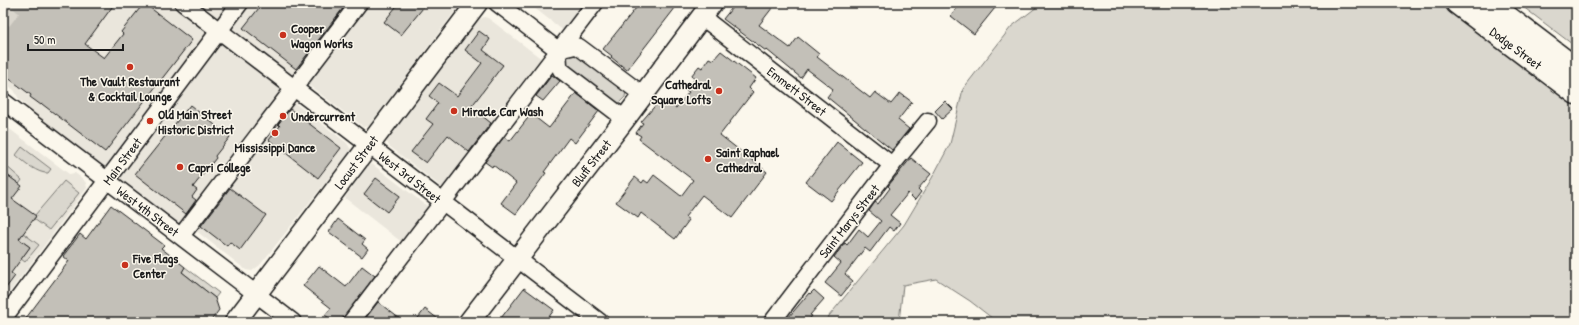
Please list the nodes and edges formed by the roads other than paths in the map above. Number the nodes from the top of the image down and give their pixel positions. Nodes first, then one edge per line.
1 (182, 3) edge
2 (240, 3) edge
3 (359, 3) edge
4 (477, 3) edge
5 (497, 3) edge
6 (595, 3) edge
7 (1457, 3) edge
8 (1489, 3) edge
9 (707, 10) edge
10 (219, 31) junction
11 (558, 50) junction
12 (1576, 69) edge
13 (295, 89) junction
14 (1576, 93) edge
15 (643, 95) junction
16 (3, 101) edge
17 (625, 119) junction
18 (928, 121) dead end
19 (368, 145) junction
20 (892, 165) junction
21 (107, 180) junction
22 (442, 202) junction
23 (181, 236) junction
24 (517, 259) junction
25 (256, 294) junction
26 (3, 319) edge
27 (235, 322) edge
28 (293, 322) edge
29 (351, 322) edge
30 (469, 322) edge
31 (600, 322) edge
32 (772, 322) edge

1 - 10 street, West 3rd Street
2 - 10 street, Main Street
3 - 13 street
4 - 19 main road, Locust Street
5 - 11 street
6 - 11 street
7 - 14 highway, Dodge Street
8 - 12 highway, Dodge Street
9 - 15 main road, Bluff Street
9 - 20 street, Emmett Street
10 - 13 street, West 3rd Street
10 - 21 street, Main Street
11 - 15 street
11 - 17 street
11 - 22 street
13 - 19 street, West 3rd Street
13 - 23 street
15 - 17 main road, Bluff Street
16 - 21 street, West 4th Street
17 - 24 main road, Bluff Street
18 - 20 street, Saint Marys Street
19 - 22 street, West 3rd Street
19 - 25 main road, Locust Street
20 - 32 street, Saint Marys Street
21 - 23 street, West 4th Street
21 - 26 street, Main Street
22 - 24 street, West 3rd Street
22 - 29 street
23 - 25 street, West 4th Street
24 - 30 main road, Bluff Street
24 - 31 street, West 3rd Street
25 - 27 main road, Locust Street
25 - 28 street, West 4th Street

